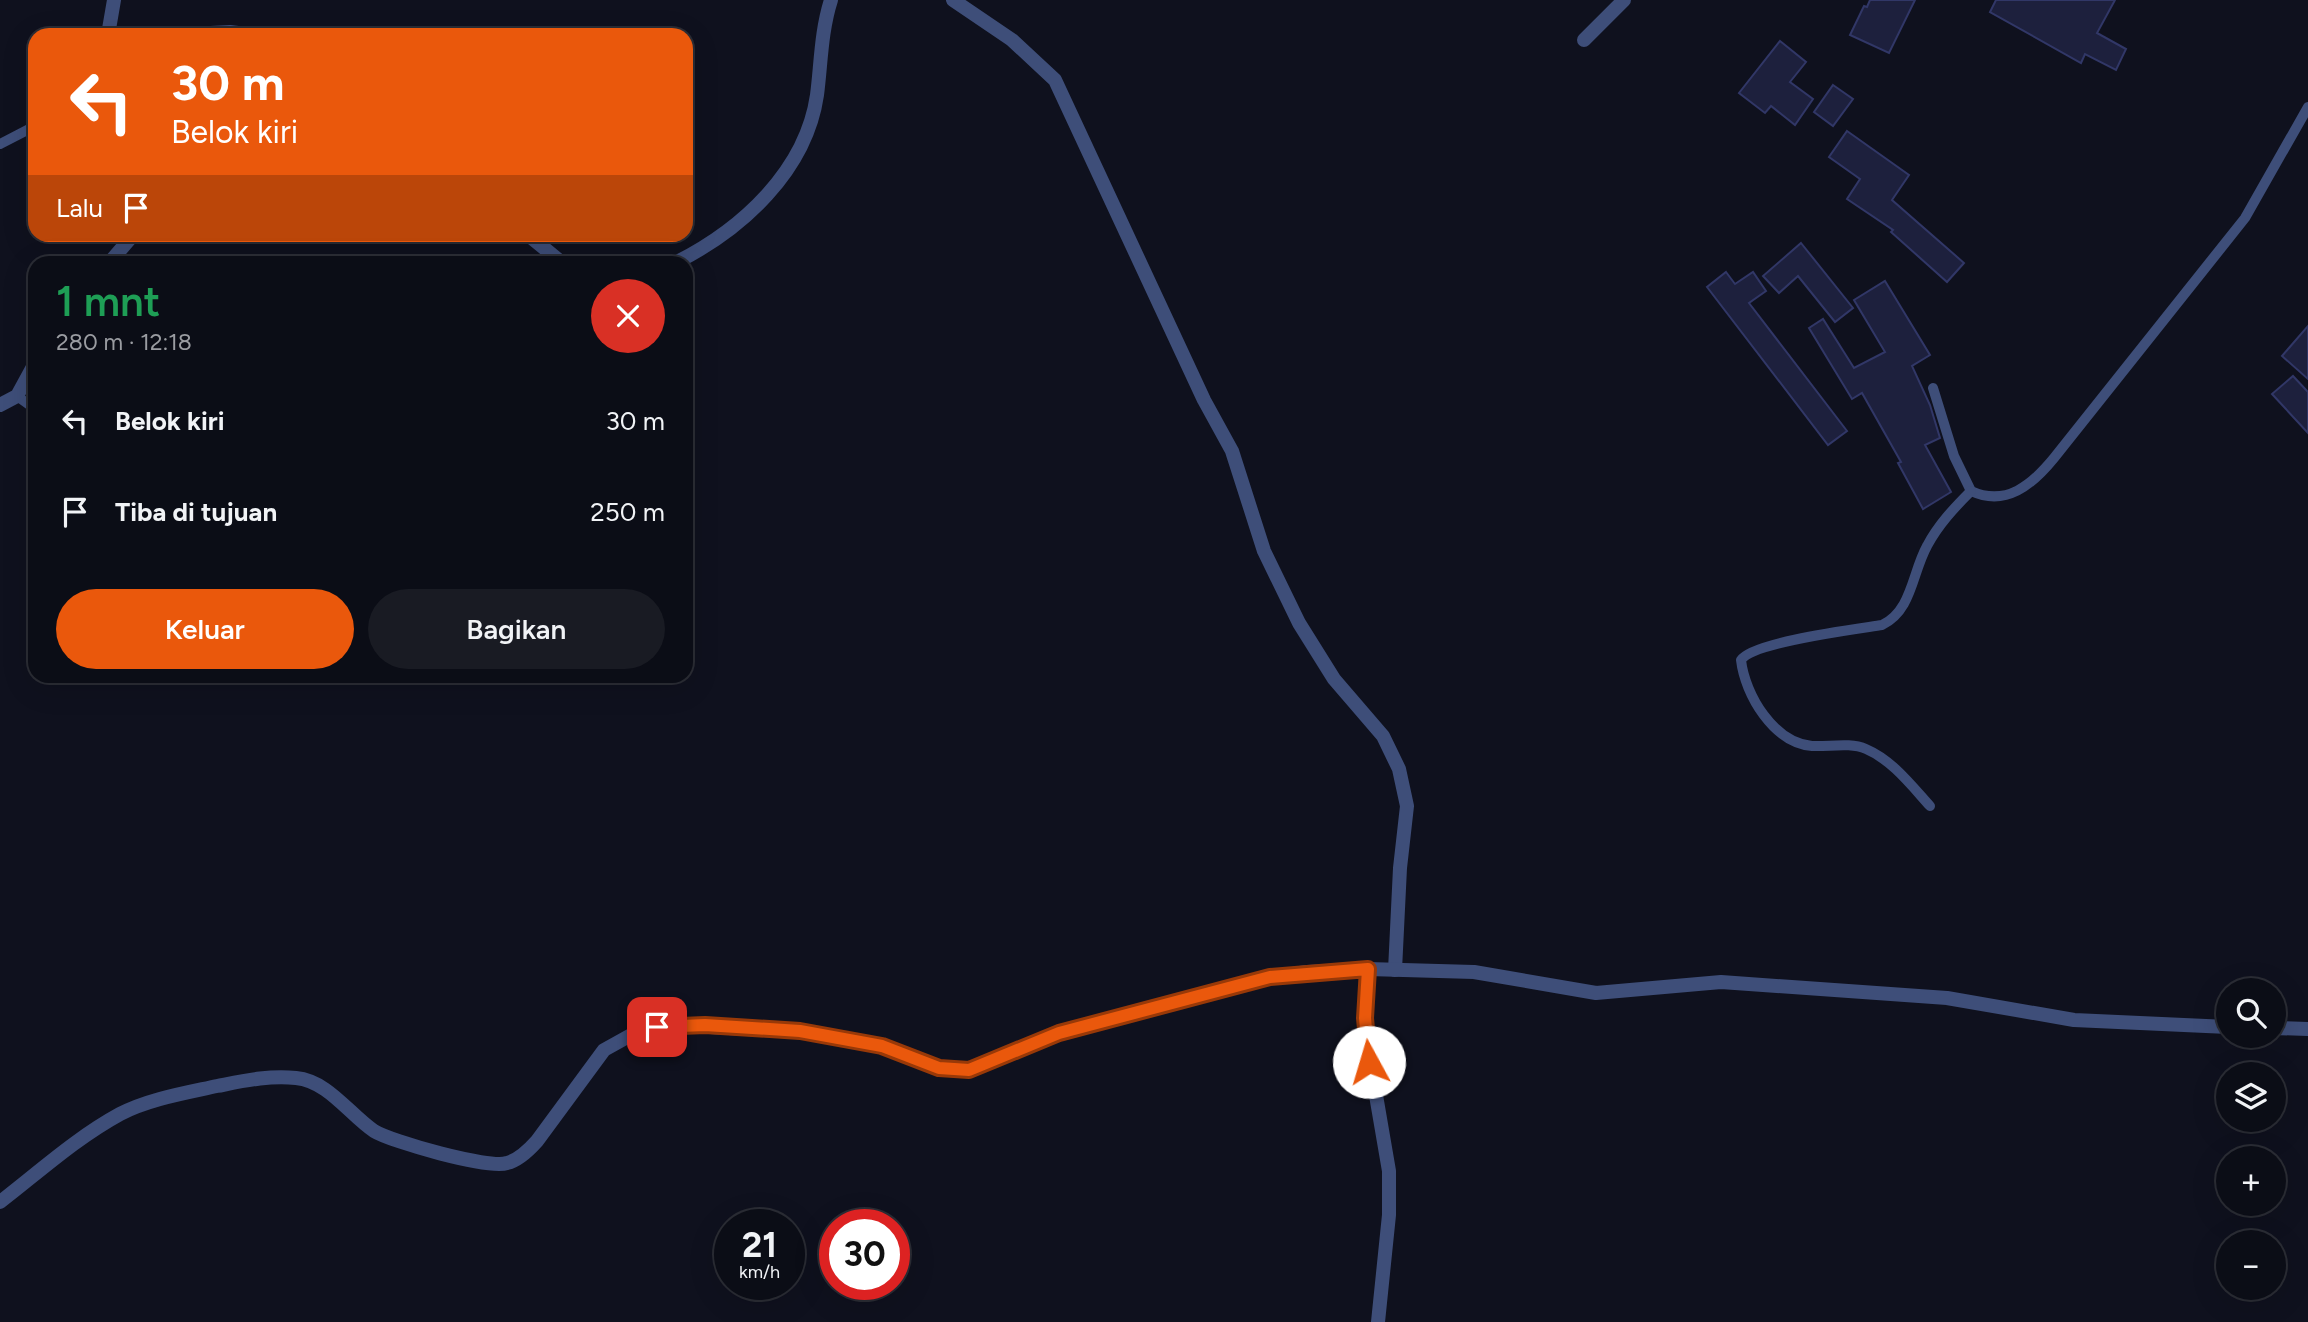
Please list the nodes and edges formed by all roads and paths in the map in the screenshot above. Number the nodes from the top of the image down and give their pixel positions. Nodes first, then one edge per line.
1 (114, 0) edge
2 (831, 0) edge
3 (953, 0) edge
4 (1624, 0) edge
5 (109, 28) edge
6 (1584, 40) dead end
7 (2308, 107) edge
8 (28, 129) edge
9 (0, 144) edge
10 (127, 242) edge
11 (537, 242) edge
12 (115, 256) edge
13 (554, 256) edge
14 (690, 256) edge
15 (28, 376) edge
16 (1933, 388) dead end
17 (17, 396) junction
18 (28, 404) edge
19 (0, 405) edge
20 (1971, 491) junction
21 (1930, 806) dead end
22 (1368, 969) junction
23 (1395, 970) junction
24 (2216, 1026) edge
25 (2286, 1028) edge
26 (2308, 1029) edge
27 (0, 1202) edge
28 (1378, 1322) edge

1 - 5 street
2 - 14 street
3 - 23 street
4 - 6 street
7 - 20 lane
8 - 9 lane
10 - 12 street
11 - 13 street
15 - 17 street
16 - 20 lane
17 - 18 lane
17 - 19 street
20 - 21 lane
22 - 23 street
22 - 27 street
22 - 28 street
23 - 24 street
25 - 26 street

